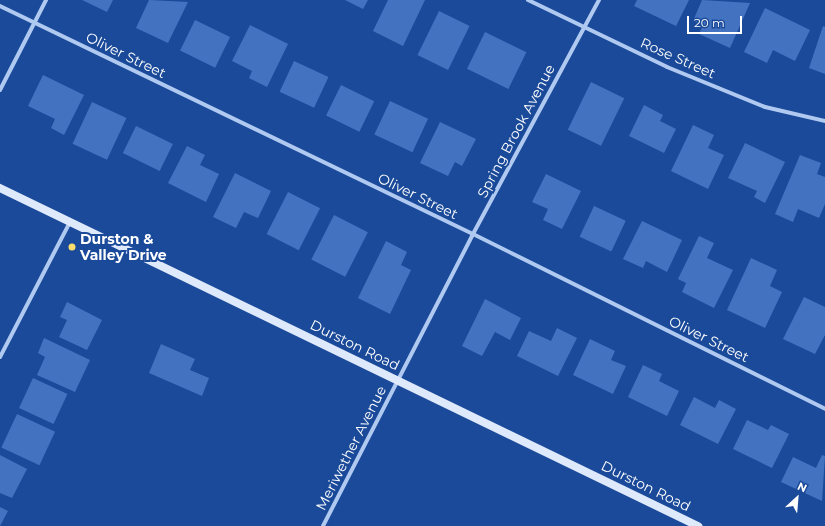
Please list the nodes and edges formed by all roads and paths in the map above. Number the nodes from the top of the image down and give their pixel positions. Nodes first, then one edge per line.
1 (46, 0) edge
2 (528, 0) edge
3 (599, 0) edge
4 (0, 6) edge
5 (34, 23) junction
6 (585, 28) junction
7 (0, 90) edge
8 (825, 121) edge
9 (0, 188) edge
10 (70, 222) junction
11 (473, 234) junction
12 (0, 357) edge
13 (398, 380) junction
14 (825, 409) edge
15 (324, 526) edge
16 (698, 526) edge

1 - 5 street
2 - 6 street, Rose Street
3 - 6 street, Spring Brook Avenue
4 - 5 street, Oliver Street
5 - 7 street
5 - 11 street, Oliver Street
6 - 8 street, Rose Street
6 - 11 street, Spring Brook Avenue
9 - 10 main road, Durston Road
10 - 12 street
10 - 13 main road, Durston Road
11 - 13 street, Spring Brook Avenue
11 - 14 street, Oliver Street
13 - 15 street, Meriwether Avenue
13 - 16 main road, Durston Road

